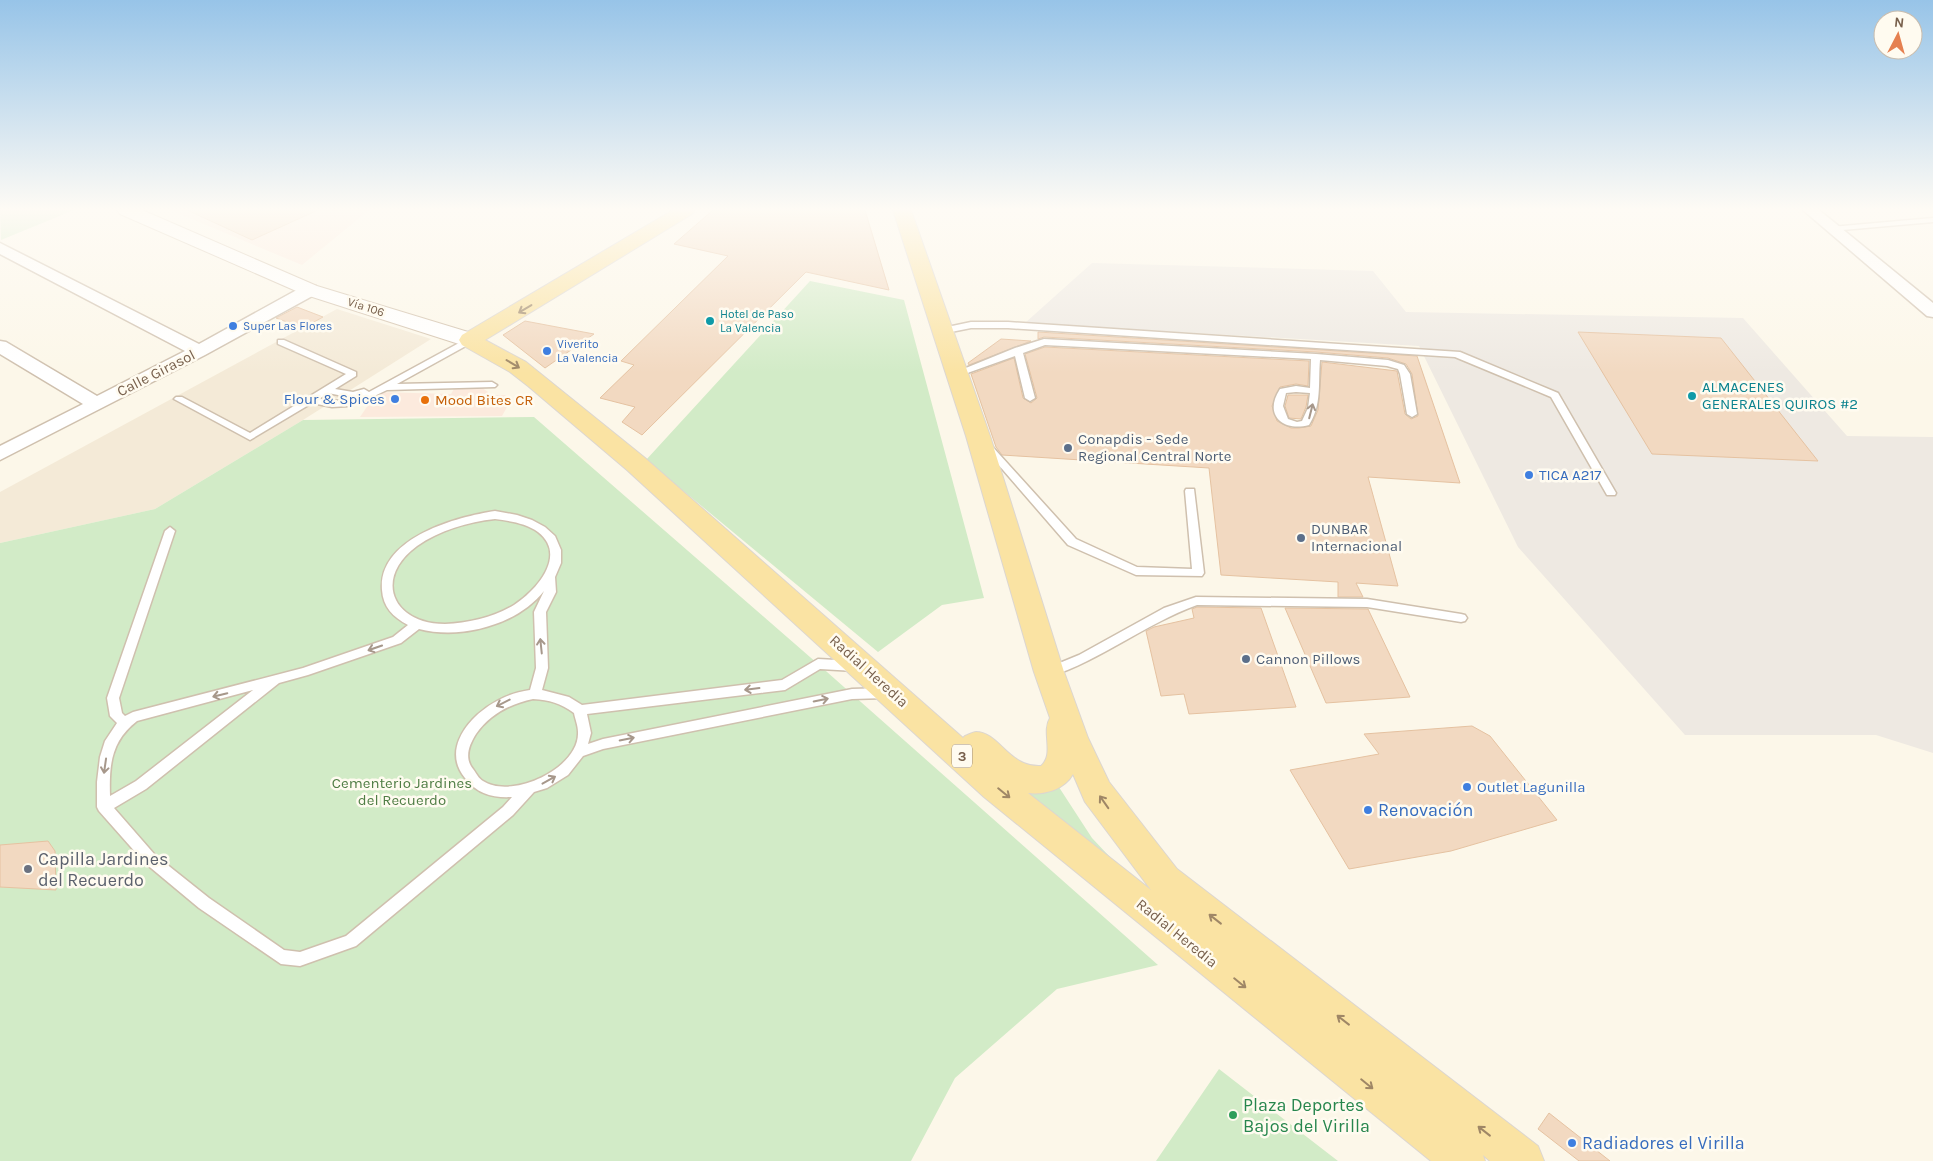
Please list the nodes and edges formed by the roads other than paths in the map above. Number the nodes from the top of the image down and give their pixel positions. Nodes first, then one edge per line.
1 (31, 264) edge
2 (251, 264) edge
3 (596, 264) edge
4 (919, 264) edge
5 (1874, 264) edge
6 (310, 290) junction
7 (1933, 312) edge
8 (941, 331) junction
9 (470, 340) junction
10 (282, 342) dead end
11 (0, 346) edge
12 (1018, 350) junction
13 (199, 351) junction
14 (1316, 357) junction
15 (956, 374) junction
16 (492, 384) dead end
17 (385, 387) junction
18 (326, 390) junction
19 (1315, 391) junction
20 (1030, 398) dead end
21 (179, 399) dead end
22 (309, 400) junction
23 (96, 404) junction
24 (1412, 414) dead end
25 (978, 436) junction
26 (0, 454) edge
27 (643, 471) junction
28 (1190, 491) dead end
29 (1611, 493) dead end
30 (170, 531) dead end
31 (549, 577) junction
32 (1461, 618) dead end
33 (417, 624) junction
34 (865, 667) junction
35 (1050, 672) junction
36 (274, 681) junction
37 (784, 685) junction
38 (892, 693) junction
39 (535, 694) junction
40 (791, 706) junction
41 (580, 710) junction
42 (124, 722) junction
43 (580, 752) junction
44 (529, 789) junction
45 (104, 807) junction
46 (1464, 1161) edge
47 (1522, 1161) edge

1 - 13 street
2 - 6 main road, Vía 106
3 -> 9 main road
4 - 8 main road
5 - 7 street
6 - 9 main road, Vía 106
6 - 13 street, Calle Girasol
8 - 15 main road
8 - 29 lane
9 - 17 lane
9 -> 27 main road, Radial Heredia / 3
10 - 18 lane
11 - 23 street
12 - 14 lane
12 - 15 lane
12 - 20 lane
13 - 23 street, Calle Girasol
14 - 19 lane
14 - 24 lane
15 - 25 main road
16 - 17 lane
17 - 18 lane
17 - 22 lane
18 - 22 lane
19 -> 19 lane
21 - 22 lane
23 - 26 street, Calle Girasol
25 - 28 lane
25 - 35 main road
27 - 34 main road, Radial Heredia / 3
27 - 35 main road
30 - 42 lane
31 - 33 lane
31 - 33 lane
39 -> 31 lane
32 - 35 lane
33 -> 36 lane
34 - 37 lane
34 - 38 main road, Radial Heredia / 3
47 -> 35 main road
36 -> 42 lane
36 - 45 lane
37 - 40 lane
37 -> 41 lane
40 -> 38 lane
38 -> 46 main road, Radial Heredia / 3
39 - 41 lane
39 -> 44 lane
43 -> 40 lane
41 - 43 lane
42 -> 45 lane
44 -> 43 lane
44 - 45 lane

